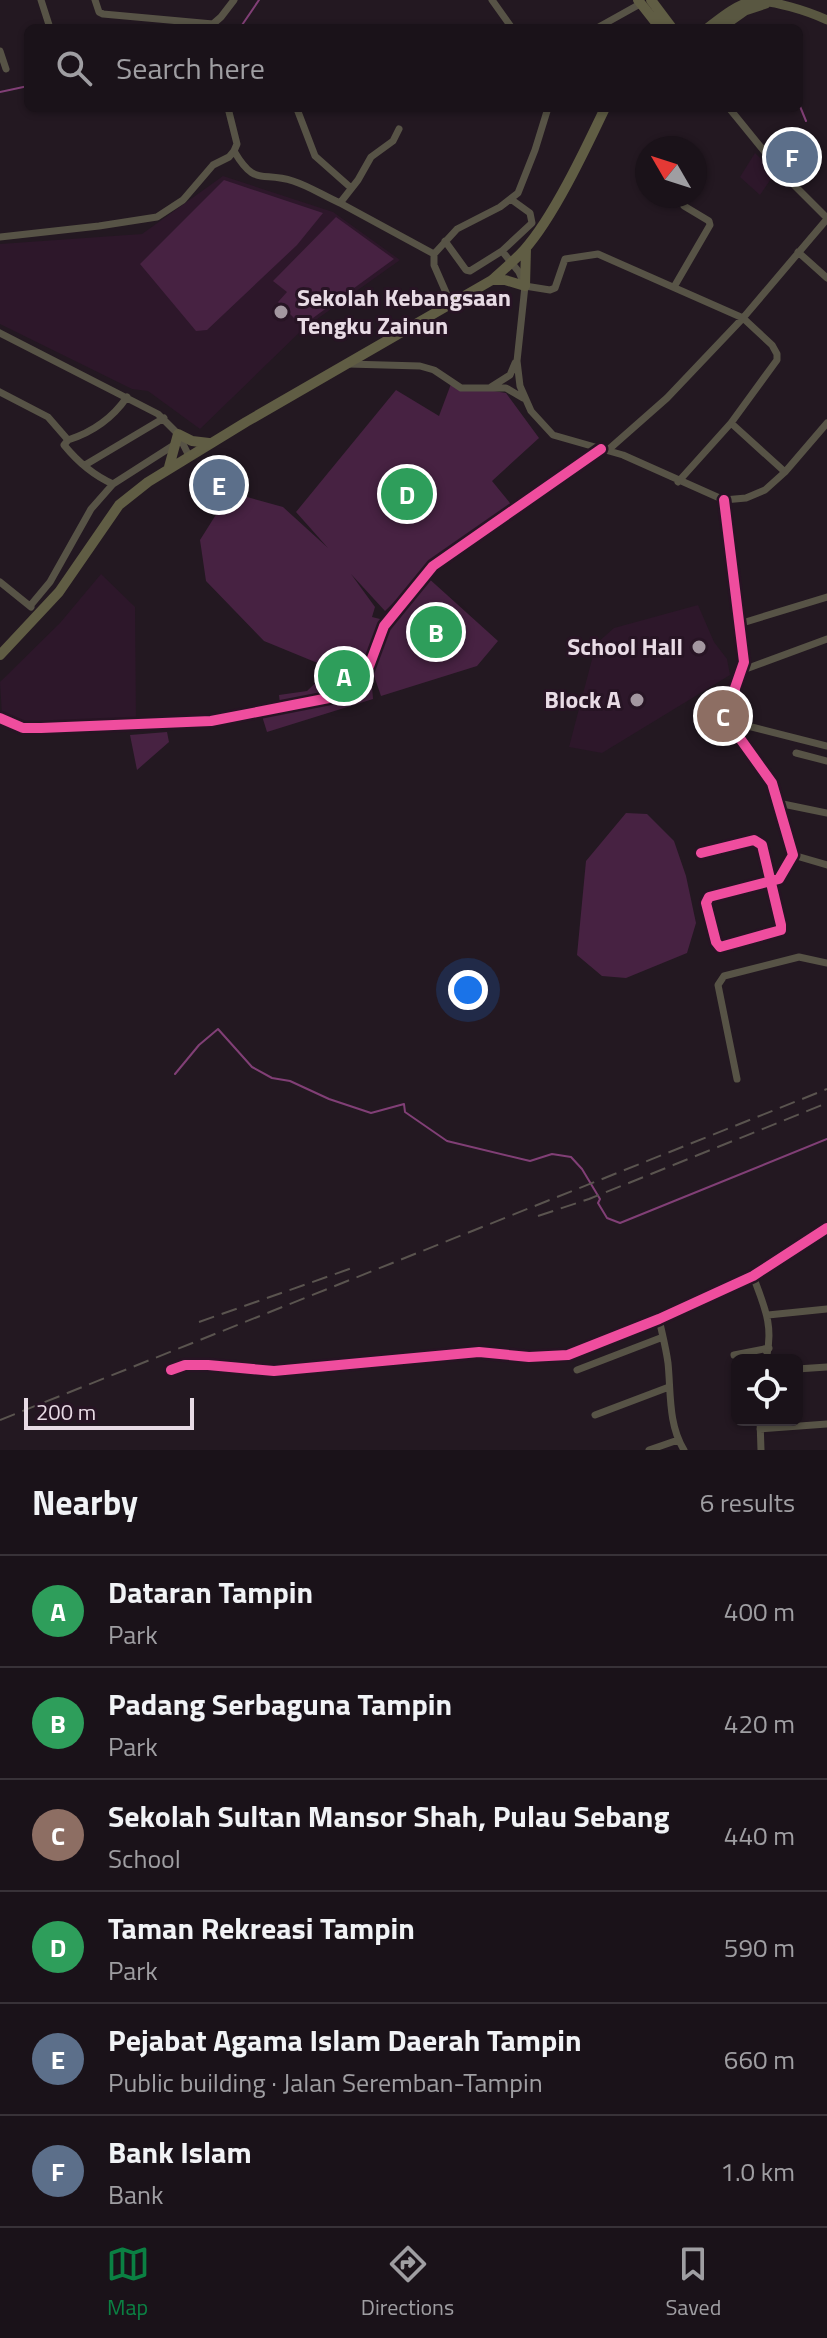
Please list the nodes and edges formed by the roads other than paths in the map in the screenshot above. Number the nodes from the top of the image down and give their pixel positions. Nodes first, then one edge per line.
1 (41, 0) edge
2 (95, 0) edge
3 (234, 0) edge
4 (492, 0) edge
5 (643, 1) edge
6 (773, 3) junction
7 (827, 20) edge
8 (49, 24) edge
9 (206, 24) edge
10 (217, 24) edge
11 (509, 24) edge
12 (604, 24) edge
13 (667, 24) edge
14 (712, 24) edge
15 (727, 24) edge
16 (0, 51) edge
17 (6, 69) dead end
18 (229, 112) edge
19 (298, 112) edge
20 (547, 112) edge
21 (603, 112) edge
22 (732, 112) edge
23 (399, 129) dead end
24 (234, 151) junction
25 (350, 187) junction
26 (512, 200) junction
27 (340, 203) junction
28 (687, 208) edge
29 (827, 218) edge
30 (0, 237) edge
31 (445, 241) junction
32 (526, 248) junction
33 (502, 251) junction
34 (798, 252) junction
35 (434, 254) junction
36 (512, 262) junction
37 (827, 278) edge
38 (492, 280) junction
39 (525, 286) junction
40 (674, 287) junction
41 (451, 304) junction
42 (743, 318) junction
43 (0, 333) edge
44 (347, 364) junction
45 (511, 377) junction
46 (489, 388) junction
47 (513, 388) junction
48 (0, 392) edge
49 (127, 397) junction
50 (164, 418) junction
51 (731, 423) junction
52 (827, 423) edge
53 (627, 434) junction
54 (180, 439) junction
55 (66, 442) junction
56 (211, 442) junction
57 (605, 450) junction
58 (191, 454) junction
59 (623, 455) junction
60 (85, 465) junction
61 (169, 467) junction
62 (785, 472) junction
63 (678, 482) junction
64 (113, 484) junction
65 (724, 500) junction
66 (0, 582) edge
67 (827, 597) edge
68 (35, 610) junction
69 (739, 624) junction
70 (827, 639) edge
71 (0, 655) edge
72 (743, 670) junction
73 (0, 718) edge
74 (740, 724) junction
75 (827, 746) edge
76 (796, 753) dead end
77 (827, 761) edge
78 (778, 803) junction
79 (827, 813) edge
80 (701, 853) dead end
81 (793, 855) junction
82 (827, 865) edge
83 (771, 881) junction
84 (827, 963) edge
85 (737, 1079) dead end
86 (827, 1228) edge
87 (753, 1276) junction
88 (827, 1309) edge
89 (768, 1315) junction
90 (659, 1319) junction
91 (663, 1337) junction
92 (769, 1348) junction
93 (739, 1354) edge
94 (768, 1354) edge
95 (827, 1367) edge
96 (803, 1369) edge
97 (171, 1370) dead end
98 (577, 1370) dead end
99 (669, 1387) junction
100 (595, 1415) dead end
101 (803, 1425) edge
102 (827, 1425) edge
103 (760, 1426) edge
104 (678, 1440) junction
105 (649, 1450) edge
106 (684, 1450) edge
107 (761, 1450) edge

1 - 8 street
2 - 9 street
3 - 10 street
4 - 11 street
5 - 12 street
5 - 13 highway
6 - 7 main road
6 - 14 main road
6 - 15 main road
16 - 17 street
18 - 24 street
19 - 25 street
20 - 26 street
21 - 32 highway
22 - 29 street
23 - 25 street
24 - 27 street
24 - 30 street
25 - 27 street
26 - 31 street
26 - 33 street
27 - 35 street
28 - 40 street
29 - 34 street
31 - 33 street
31 - 35 street
32 - 36 highway
32 - 39 highway
33 - 36 street
34 - 37 street
34 - 42 street
35 - 41 street
36 - 38 highway
36 - 39 street
38 - 39 highway
38 - 41 highway
39 - 40 street
39 - 45 street
40 - 42 street
41 - 44 highway
42 - 51 street
42 - 53 street
43 - 49 street
44 - 46 street
44 - 56 highway
45 - 46 street
45 - 47 street
45 - 47 street
46 - 47 street
47 - 57 street
48 - 55 street
49 - 50 street
49 - 55 street
50 - 54 street
50 - 60 street
51 - 62 street
51 - 63 street
52 - 62 street
53 - 57 street
53 - 59 street
54 - 56 highway
54 - 58 street
54 - 61 highway
54 - 64 street
55 - 60 street
56 - 58 highway
57 - 59 street
57 - 73 street
58 - 61 highway
59 - 63 street
60 - 64 street
61 - 68 highway
62 - 65 street
63 - 65 street
64 - 68 street
65 - 69 street
66 - 68 street
67 - 69 street
68 - 71 highway
69 - 72 street
70 - 72 street
72 - 74 street
74 - 75 street
74 - 78 street
76 - 77 street
78 - 79 street
78 - 81 street
80 - 83 street
81 - 82 street
81 - 83 street
83 - 83 street
84 - 85 street
86 - 87 street
87 - 89 street
87 - 90 street
88 - 89 street
89 - 92 street
90 - 91 street
90 - 97 street
91 - 98 street
91 - 99 street
92 - 93 street
92 - 94 street
95 - 96 street
99 - 100 street
99 - 104 street
101 - 102 street
103 - 107 street
104 - 105 street
104 - 106 street

